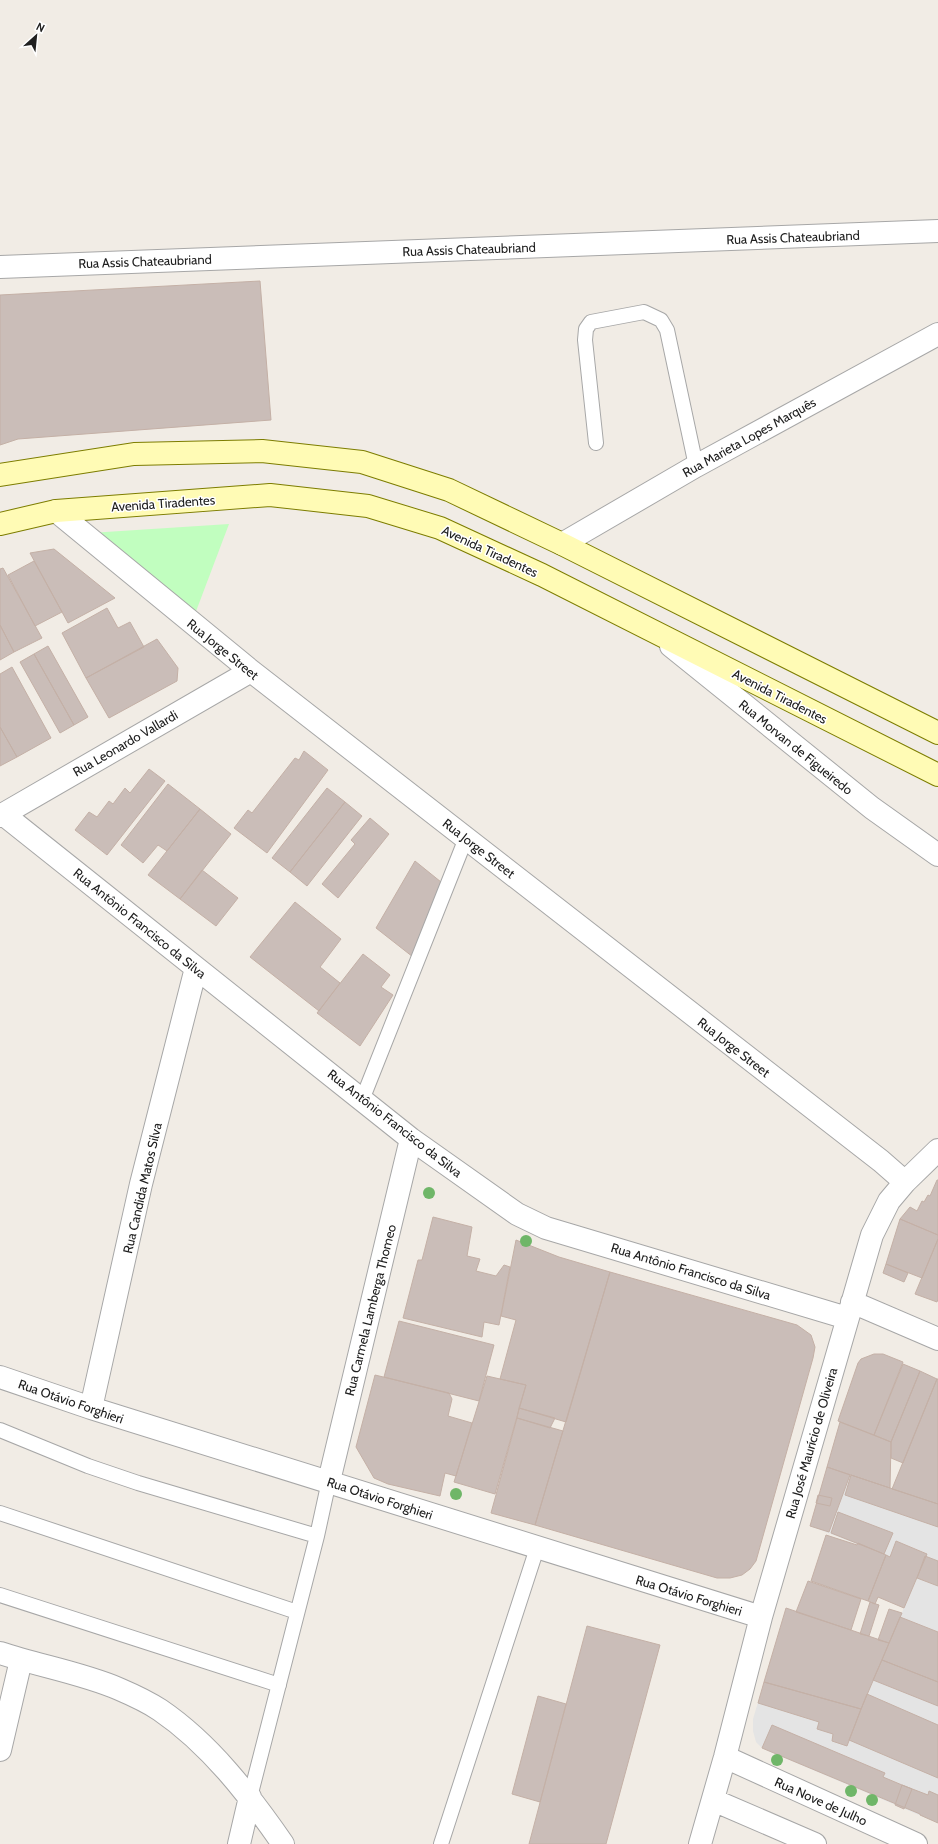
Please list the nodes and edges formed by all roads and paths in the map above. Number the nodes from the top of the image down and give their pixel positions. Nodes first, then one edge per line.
1 (938, 231) edge
2 (0, 267) edge
3 (938, 334) edge
4 (596, 443) dead end
5 (696, 466) junction
6 (0, 475) edge
7 (56, 510) junction
8 (0, 524) edge
9 (562, 544) junction
10 (658, 635) junction
11 (251, 671) junction
12 (938, 733) edge
13 (938, 775) edge
14 (2, 815) edge
15 (466, 838) junction
16 (938, 855) edge
17 (196, 968) junction
18 (362, 1100) junction
19 (411, 1139) junction
20 (938, 1150) edge
21 (905, 1182) junction
22 (849, 1310) junction
23 (938, 1339) edge
24 (0, 1377) edge
25 (91, 1408) junction
26 (0, 1430) edge
27 (329, 1481) junction
28 (0, 1513) edge
29 (317, 1536) junction
30 (537, 1548) junction
31 (0, 1595) edge
32 (297, 1612) junction
33 (761, 1617) junction
34 (0, 1653) edge
35 (21, 1660) junction
36 (279, 1685) junction
37 (0, 1750) edge
38 (725, 1757) junction
39 (250, 1797) junction
40 (713, 1800) junction
41 (239, 1844) edge
42 (283, 1844) edge
43 (440, 1844) edge
44 (700, 1844) edge
45 (815, 1844) edge
46 (916, 1844) edge

1 - 2 street, Rua Assis Chateaubriand
3 - 5 street, Rua Marieta Lopes Marquês
4 - 5 lane
5 - 9 street, Rua Marieta Lopes Marquês
6 - 9 main road
7 - 8 main road, Avenida Tiradentes
7 - 10 main road, Avenida Tiradentes
7 - 11 street, Rua Jorge Street
9 - 12 main road
10 - 13 main road, Avenida Tiradentes
10 - 16 street, Rua Morvan de Figueiredo
11 - 14 street, Rua Leonardo Vallardi
11 - 15 street, Rua Jorge Street
14 - 17 street, Rua Antônio Francisco da Silva
15 - 18 lane
15 - 21 street, Rua Jorge Street
17 - 18 street, Rua Antônio Francisco da Silva
17 - 25 street, Rua Candida Matos Silva
18 - 19 street, Rua Antônio Francisco da Silva
19 - 22 street, Rua Antônio Francisco da Silva
19 - 27 street, Rua Carmela Lamberga Thomeo
20 - 21 street, Rua José Maurício de Oliveira
21 - 22 street, Rua José Maurício de Oliveira
22 - 23 street, Rua Antônio Francisco da Silva
22 - 33 street, Rua José Maurício de Oliveira
24 - 25 street, Rua Otávio Forghieri
25 - 27 street, Rua Otávio Forghieri
26 - 29 lane
27 - 29 lane
27 - 30 street, Rua Otávio Forghieri
28 - 32 lane
29 - 32 lane
30 - 33 street, Rua Otávio Forghieri
30 - 43 lane
31 - 36 lane
32 - 36 lane
33 - 38 street, Rua José Maurício de Oliveira
34 - 35 street
35 - 37 street
35 - 39 street
36 - 39 lane
38 - 40 street, Rua José Maurício de Oliveira
38 - 46 street, Rua Nove de Julho
39 - 41 street
39 - 42 street
40 - 44 street, Rua José Maurício de Oliveira
40 - 45 street

